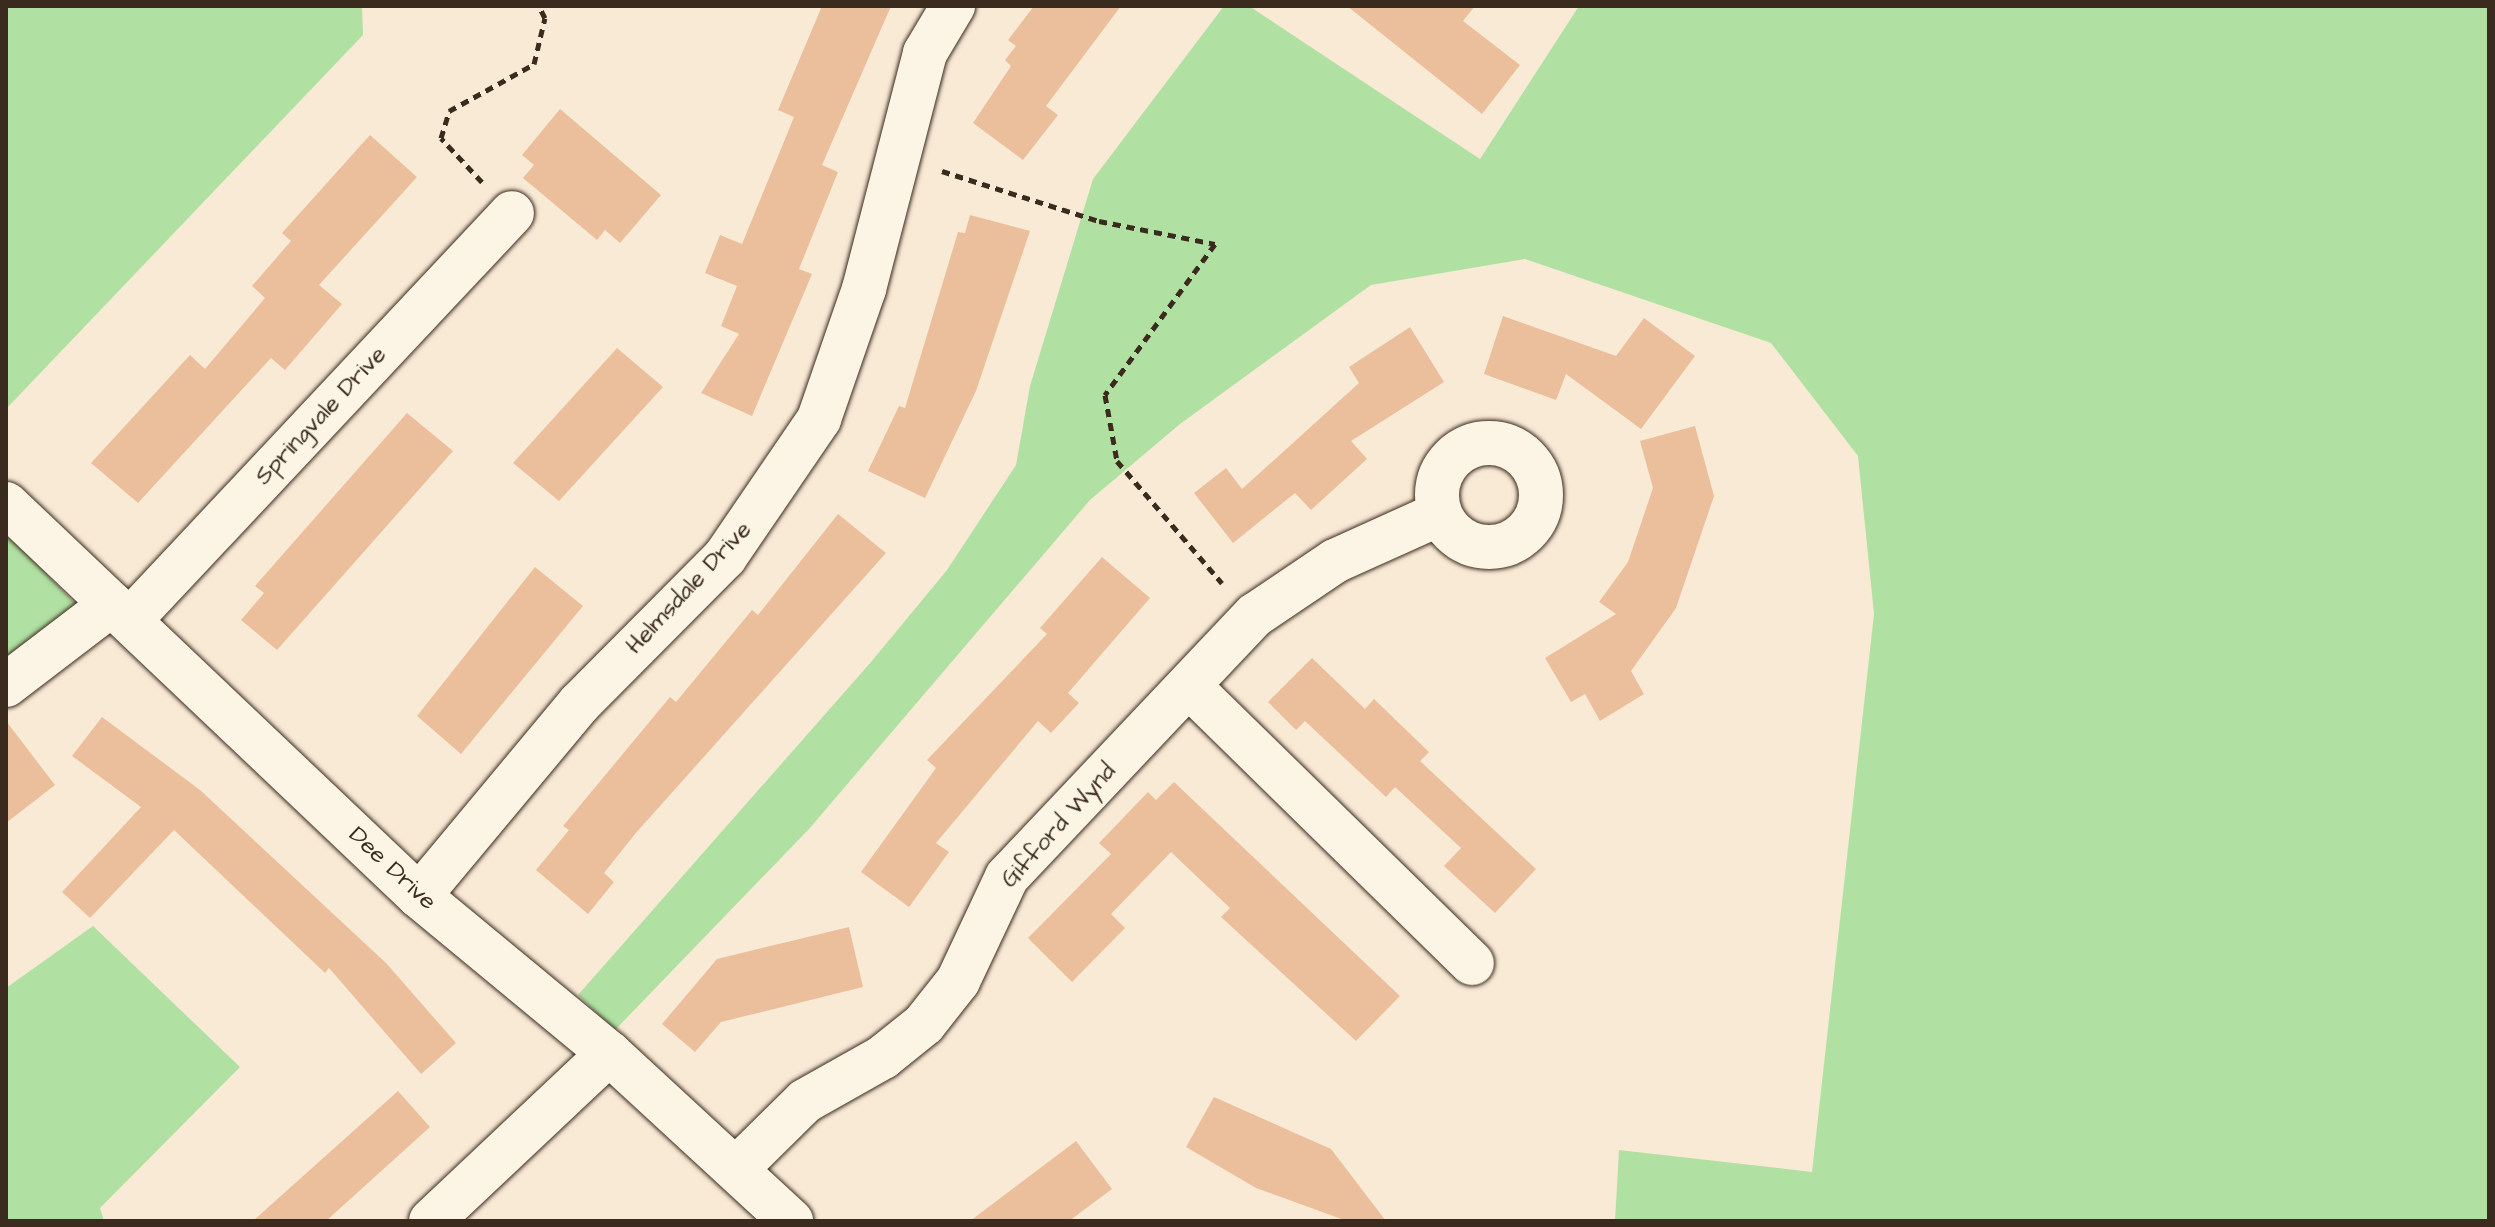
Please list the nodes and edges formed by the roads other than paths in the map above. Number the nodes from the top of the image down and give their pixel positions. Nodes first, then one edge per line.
1 (953, 6) edge
2 (512, 213) road end
3 (6, 504) edge
4 (1439, 514) dead end
5 (121, 612) junction
6 (6, 685) edge
7 (1189, 686) junction
8 (419, 896) junction
9 (1472, 963) dead end
10 (609, 1053) junction
11 (737, 1168) junction
12 (431, 1221) edge
13 (791, 1221) edge

1 - 8 street, Helmsdale Drive
2 - 5 street, Springvale Drive
3 - 5 street, Dee Drive
4 - 7 street, Gifford Wynd
5 - 6 street, Springvale Drive
5 - 8 street, Dee Drive
7 - 9 street
7 - 11 street, Gifford Wynd
8 - 10 street, Dee Drive
10 - 11 street, Dee Drive
10 - 12 street
11 - 13 street, Dee Drive

